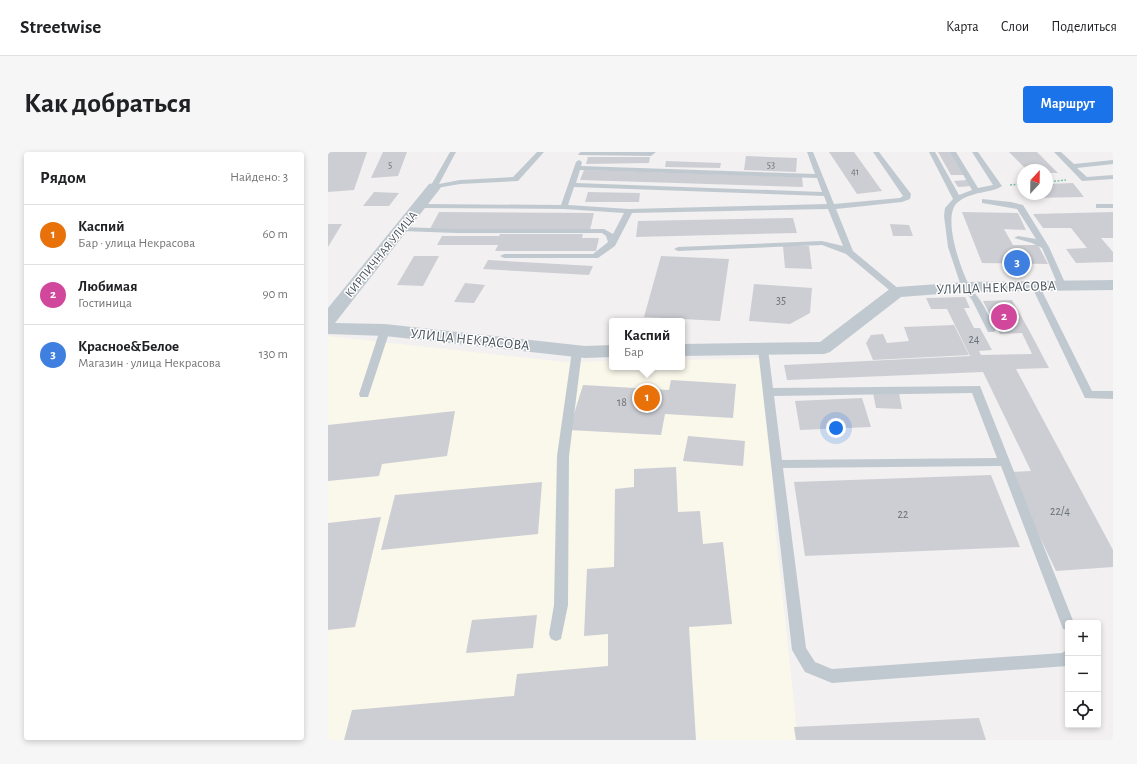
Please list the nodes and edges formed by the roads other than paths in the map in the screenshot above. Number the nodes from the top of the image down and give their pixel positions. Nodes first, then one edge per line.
1 (453, 152) edge
2 (541, 152) edge
3 (653, 152) edge
4 (810, 152) edge
5 (876, 152) edge
6 (932, 152) edge
7 (953, 152) edge
8 (975, 152) edge
9 (1057, 152) edge
10 (582, 153) edge
11 (1113, 162) edge
12 (1072, 166) junction
13 (577, 168) junction
14 (819, 176) junction
15 (1113, 177) edge
16 (572, 185) junction
17 (434, 187) junction
18 (976, 190) junction
19 (826, 194) junction
20 (957, 200) junction
21 (985, 201) dead end
22 (421, 206) junction
23 (830, 206) junction
24 (1099, 206) dead end
25 (1113, 206) edge
26 (564, 207) junction
27 (629, 211) junction
28 (402, 229) junction
29 (1018, 238) dead end
30 (612, 244) junction
31 (1046, 248) junction
32 (678, 249) dead end
33 (849, 252) junction
34 (504, 256) dead end
35 (1035, 285) junction
36 (1062, 285) junction
37 (1113, 285) edge
38 (966, 287) junction
39 (897, 292) junction
40 (328, 320) edge
41 (328, 328) edge
42 (385, 330) junction
43 (991, 330) dead end
44 (763, 349) junction
45 (685, 350) edge
46 (577, 351) junction
47 (609, 352) edge
48 (768, 392) junction
49 (364, 394) dead end
50 (1113, 395) edge
51 (1005, 462) junction
52 (777, 464) junction
53 (1066, 620) edge
54 (556, 634) dead end
55 (1065, 660) edge

1 - 17 lane
2 - 17 lane
3 - 10 lane
4 - 14 lane
5 - 23 lane
6 - 20 lane
7 - 18 lane
8 - 18 lane
9 - 12 lane
10 - 13 lane
11 - 12 lane
12 - 15 lane
13 - 14 lane
13 - 16 lane
14 - 19 lane
16 - 19 lane
16 - 26 lane
17 - 22 street, КИРПИЧНАЯ УЛИЦА
18 - 20 lane
19 - 23 lane
20 - 38 lane
21 - 31 lane
22 - 26 lane
22 - 28 street, КИРПИЧНАЯ УЛИЦА
23 - 27 lane
23 - 33 lane
24 - 25 lane
26 - 27 lane
27 - 30 lane
28 - 30 lane
28 - 40 street, КИРПИЧНАЯ УЛИЦА
29 - 31 lane
30 - 34 lane
31 - 36 lane
32 - 33 lane
33 - 39 lane
35 - 36 street, УЛИЦА НЕКРАСОВА
35 - 38 street, УЛИЦА НЕКРАСОВА
35 - 50 lane
36 - 37 street, УЛИЦА НЕКРАСОВА
38 - 39 street, УЛИЦА НЕКРАСОВА
38 - 43 lane
39 - 44 street
41 - 42 street, УЛИЦА НЕКРАСОВА
42 - 46 street, УЛИЦА НЕКРАСОВА
42 - 49 lane
44 - 45 street
44 - 48 lane
46 - 47 street, УЛИЦА НЕКРАСОВА
46 - 54 lane
48 - 51 lane
48 - 52 lane
51 - 52 lane
51 - 53 lane
52 - 55 lane

